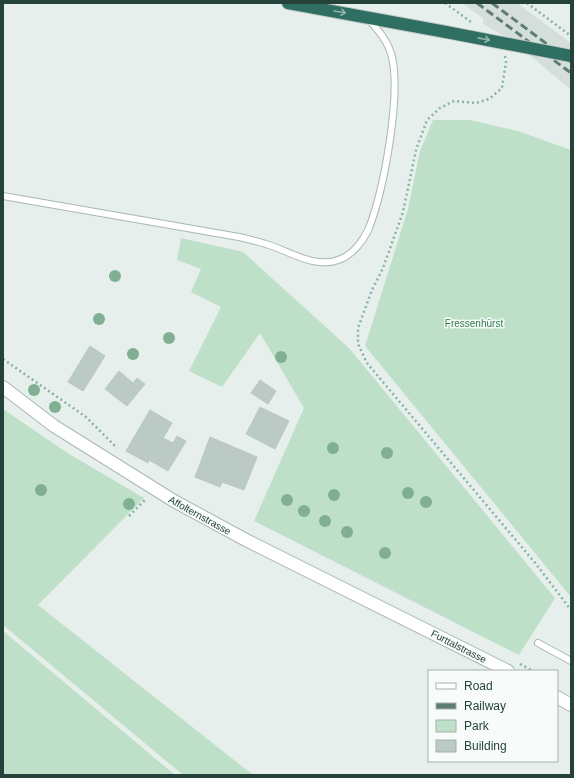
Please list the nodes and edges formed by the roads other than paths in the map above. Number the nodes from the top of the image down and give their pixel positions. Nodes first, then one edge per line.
1 (288, 3) edge
2 (364, 16) junction
3 (571, 56) edge
4 (3, 196) edge
5 (3, 387) edge
6 (410, 621) joint
7 (538, 643) dead end
8 (571, 661) edge
9 (506, 670) edge
10 (558, 698) edge
11 (571, 705) edge

1 -> 2 highway
2 -> 3 highway, bridge
2 - 4 lane
5 - 6 street, Affolternstrasse
6 - 9 street, Furttalstrasse
7 - 8 lane
10 - 11 street

